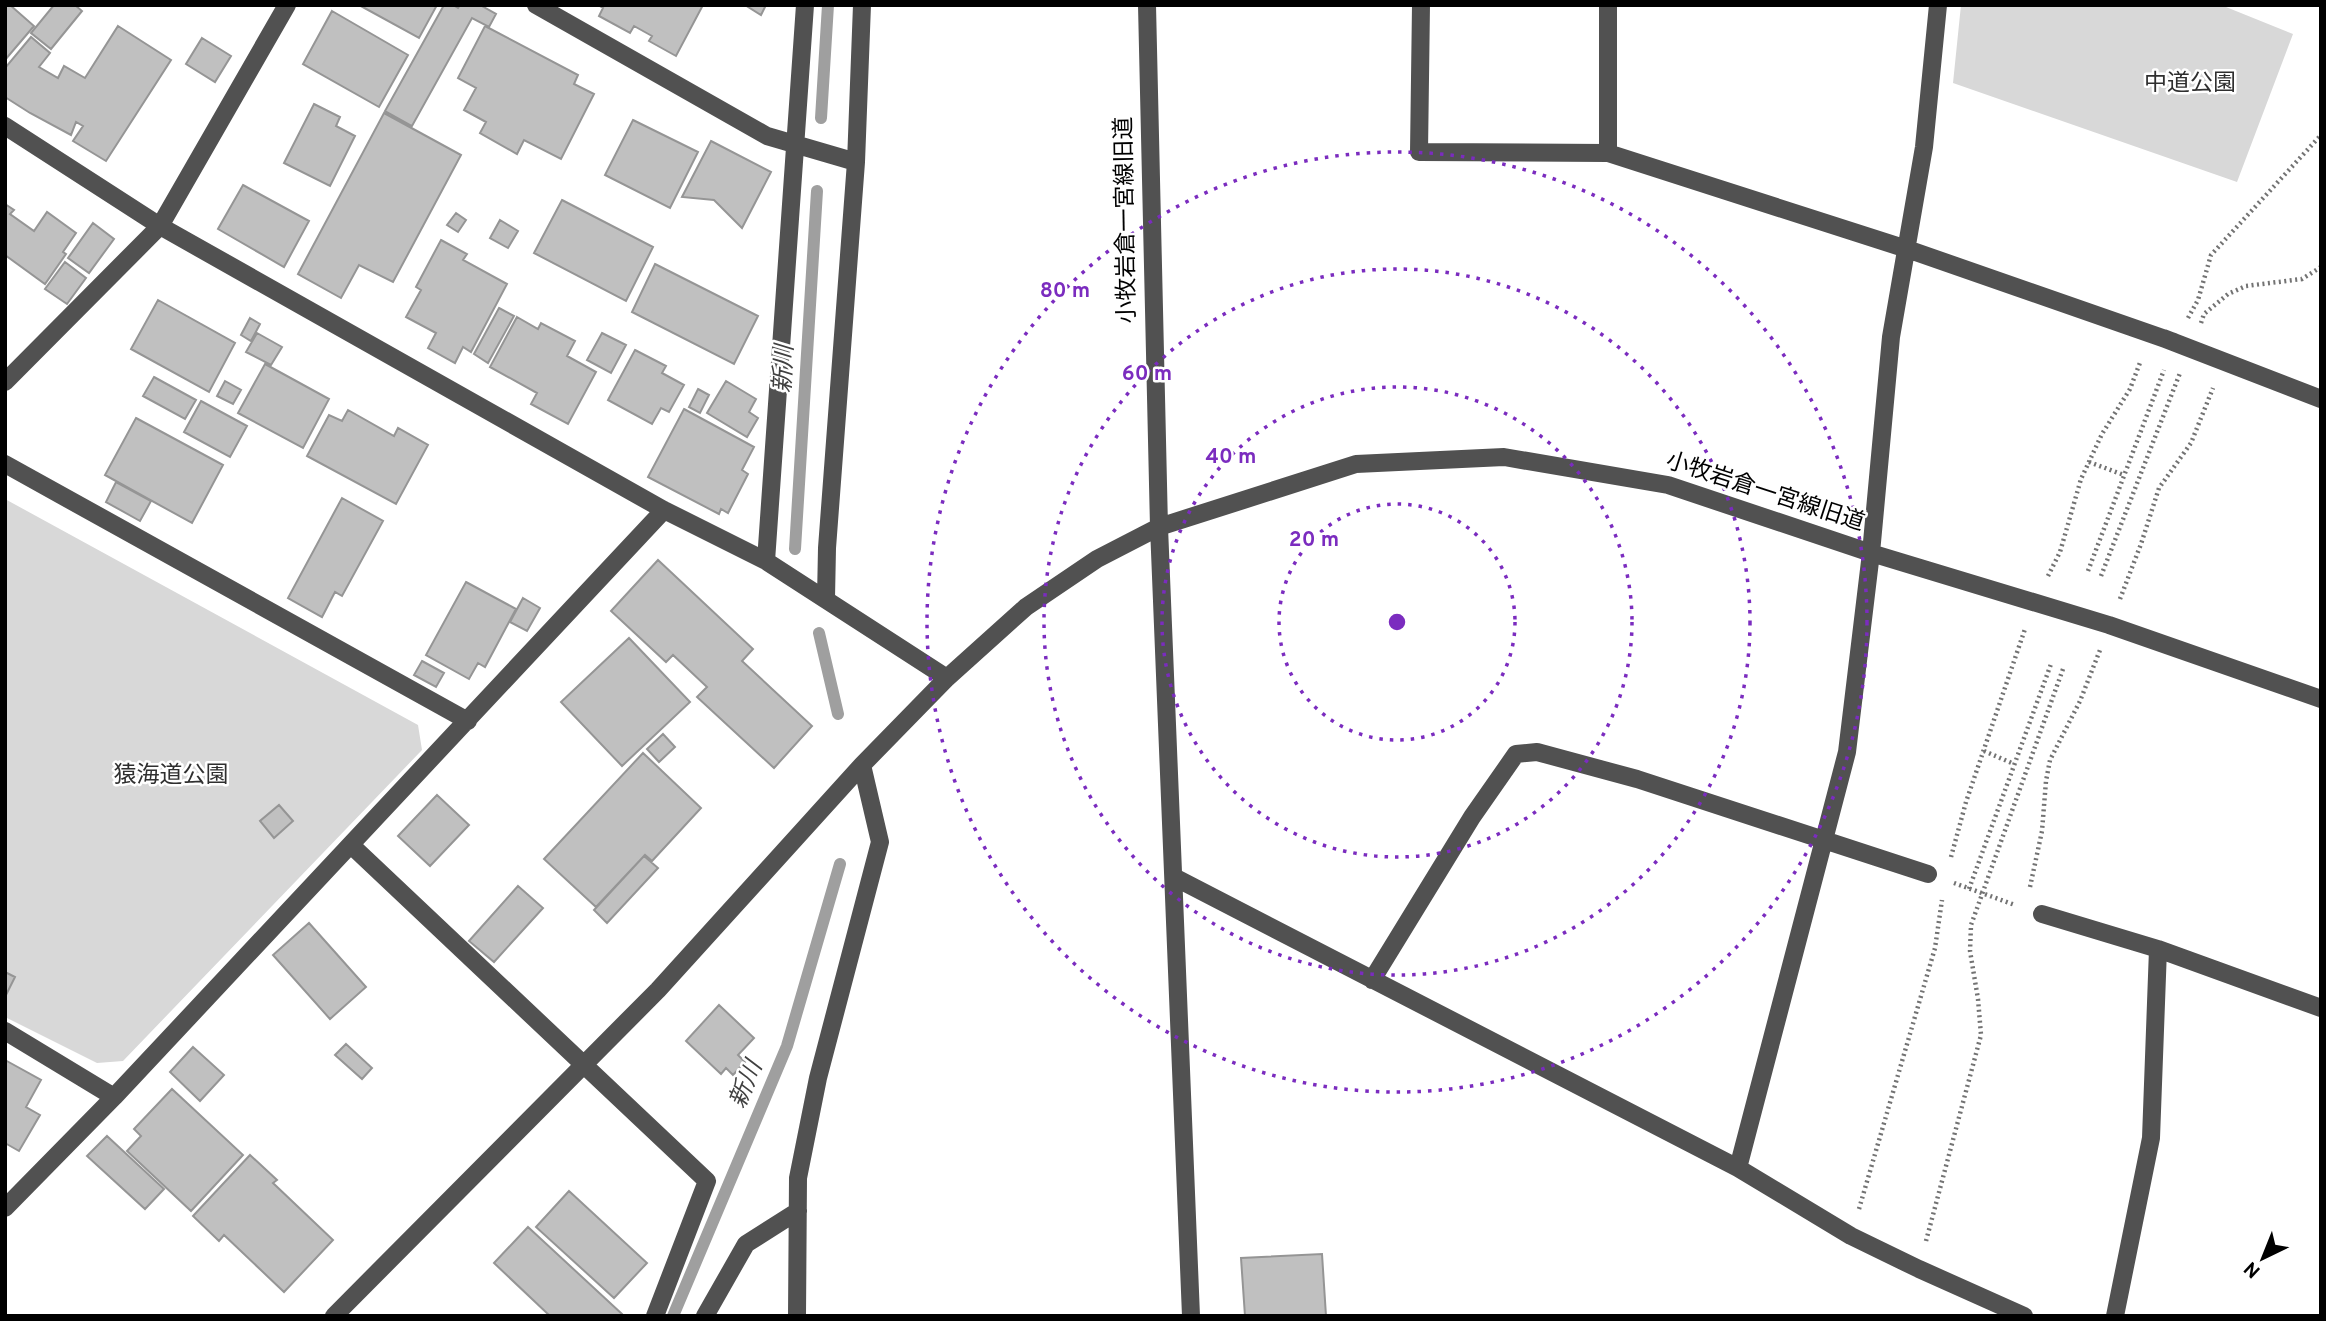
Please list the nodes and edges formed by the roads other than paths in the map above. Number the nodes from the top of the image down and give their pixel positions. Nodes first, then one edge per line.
1 (288, 5) edge
2 (536, 5) edge
3 (804, 5) edge
4 (862, 5) edge
5 (1147, 5) edge
6 (1421, 5) edge
7 (1608, 5) edge
8 (1938, 5) edge
9 (5, 126) edge
10 (796, 144) junction
11 (1608, 153) junction
12 (856, 162) junction
13 (160, 226) junction
14 (1907, 249) junction
15 (5, 382) edge
16 (2321, 399) edge
17 (5, 464) edge
18 (664, 510) junction
19 (1158, 527) junction
20 (1871, 553) junction
21 (766, 561) junction
22 (826, 598) junction
23 (947, 678) junction
24 (2321, 699) edge
25 (468, 721) junction
26 (862, 765) junction
27 (1824, 840) junction
28 (351, 845) junction
29 (1174, 877) junction
30 (1936, 877) road end
31 (2042, 914) road end
32 (2158, 949) junction
33 (1373, 980) junction
34 (2321, 1008) edge
35 (5, 1031) edge
36 (583, 1066) junction
37 (114, 1097) junction
38 (1738, 1168) junction
39 (5, 1208) edge
40 (797, 1211) junction
41 (334, 1316) edge
42 (656, 1316) edge
43 (705, 1316) edge
44 (797, 1316) edge
45 (1191, 1316) edge
46 (2024, 1316) edge
47 (2115, 1316) edge

1 - 13 street
2 - 10 street
3 - 10 street
4 - 12 street
5 - 19 street, 小牧岩倉一宮線旧道
6 - 11 street
7 - 11 street
8 - 14 street
9 - 13 street
10 - 12 street
10 - 21 street
11 - 14 street
12 - 22 street
13 - 15 street
13 - 18 street
14 - 16 street
14 - 20 street
17 - 25 street
18 - 21 street
18 - 25 street
19 - 20 street, 小牧岩倉一宮線旧道
19 - 23 street
19 - 29 street
20 - 24 street, 小牧岩倉一宮線旧道
20 - 27 street
21 - 22 street
22 - 23 street
23 - 26 street
25 - 28 street
26 - 36 street
26 - 40 street
27 - 30 street
27 - 33 street
27 - 38 street
28 - 36 street
28 - 37 street
29 - 33 street
29 - 45 street
31 - 32 street
32 - 34 street
32 - 47 street
33 - 38 street
35 - 37 street
36 - 41 street
36 - 42 street
37 - 39 street
38 - 46 street
40 - 43 street
40 - 44 street

